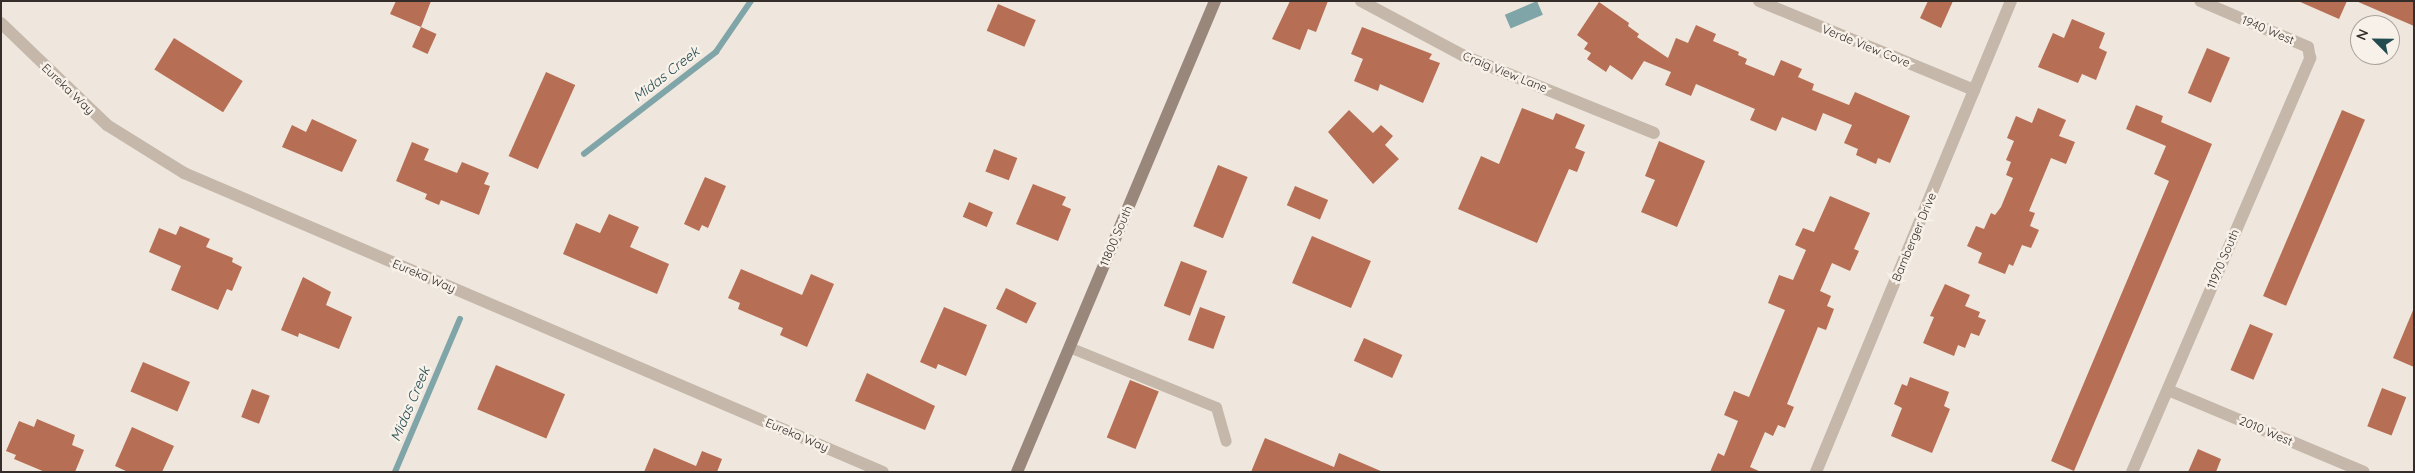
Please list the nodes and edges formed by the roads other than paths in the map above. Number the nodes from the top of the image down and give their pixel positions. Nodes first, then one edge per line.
1 (1215, 1) edge
2 (1361, 1) edge
3 (1759, 1) edge
4 (2011, 1) edge
5 (2200, 1) edge
6 (1, 23) edge
7 (2308, 47) joint
8 (1974, 90) junction
9 (1654, 133) dead end
10 (1069, 347) junction
11 (2168, 390) junction
12 (1226, 441) dead end
13 (883, 472) edge
14 (1017, 472) edge
15 (1816, 472) edge
16 (2132, 472) edge
17 (2364, 472) edge

1 - 10 main road, 11800 South
2 - 9 street, Craig View Lane
3 - 8 street, Verde View Cove
4 - 8 street, Bamberger Drive
5 - 7 street, 1940 West
6 - 13 street, Eureka Way
7 - 11 street, 11970 South
8 - 15 street, Bamberger Drive
10 - 12 lane
10 - 14 main road, 11800 South
11 - 16 street, 11970 South
11 - 17 street, 2010 West

